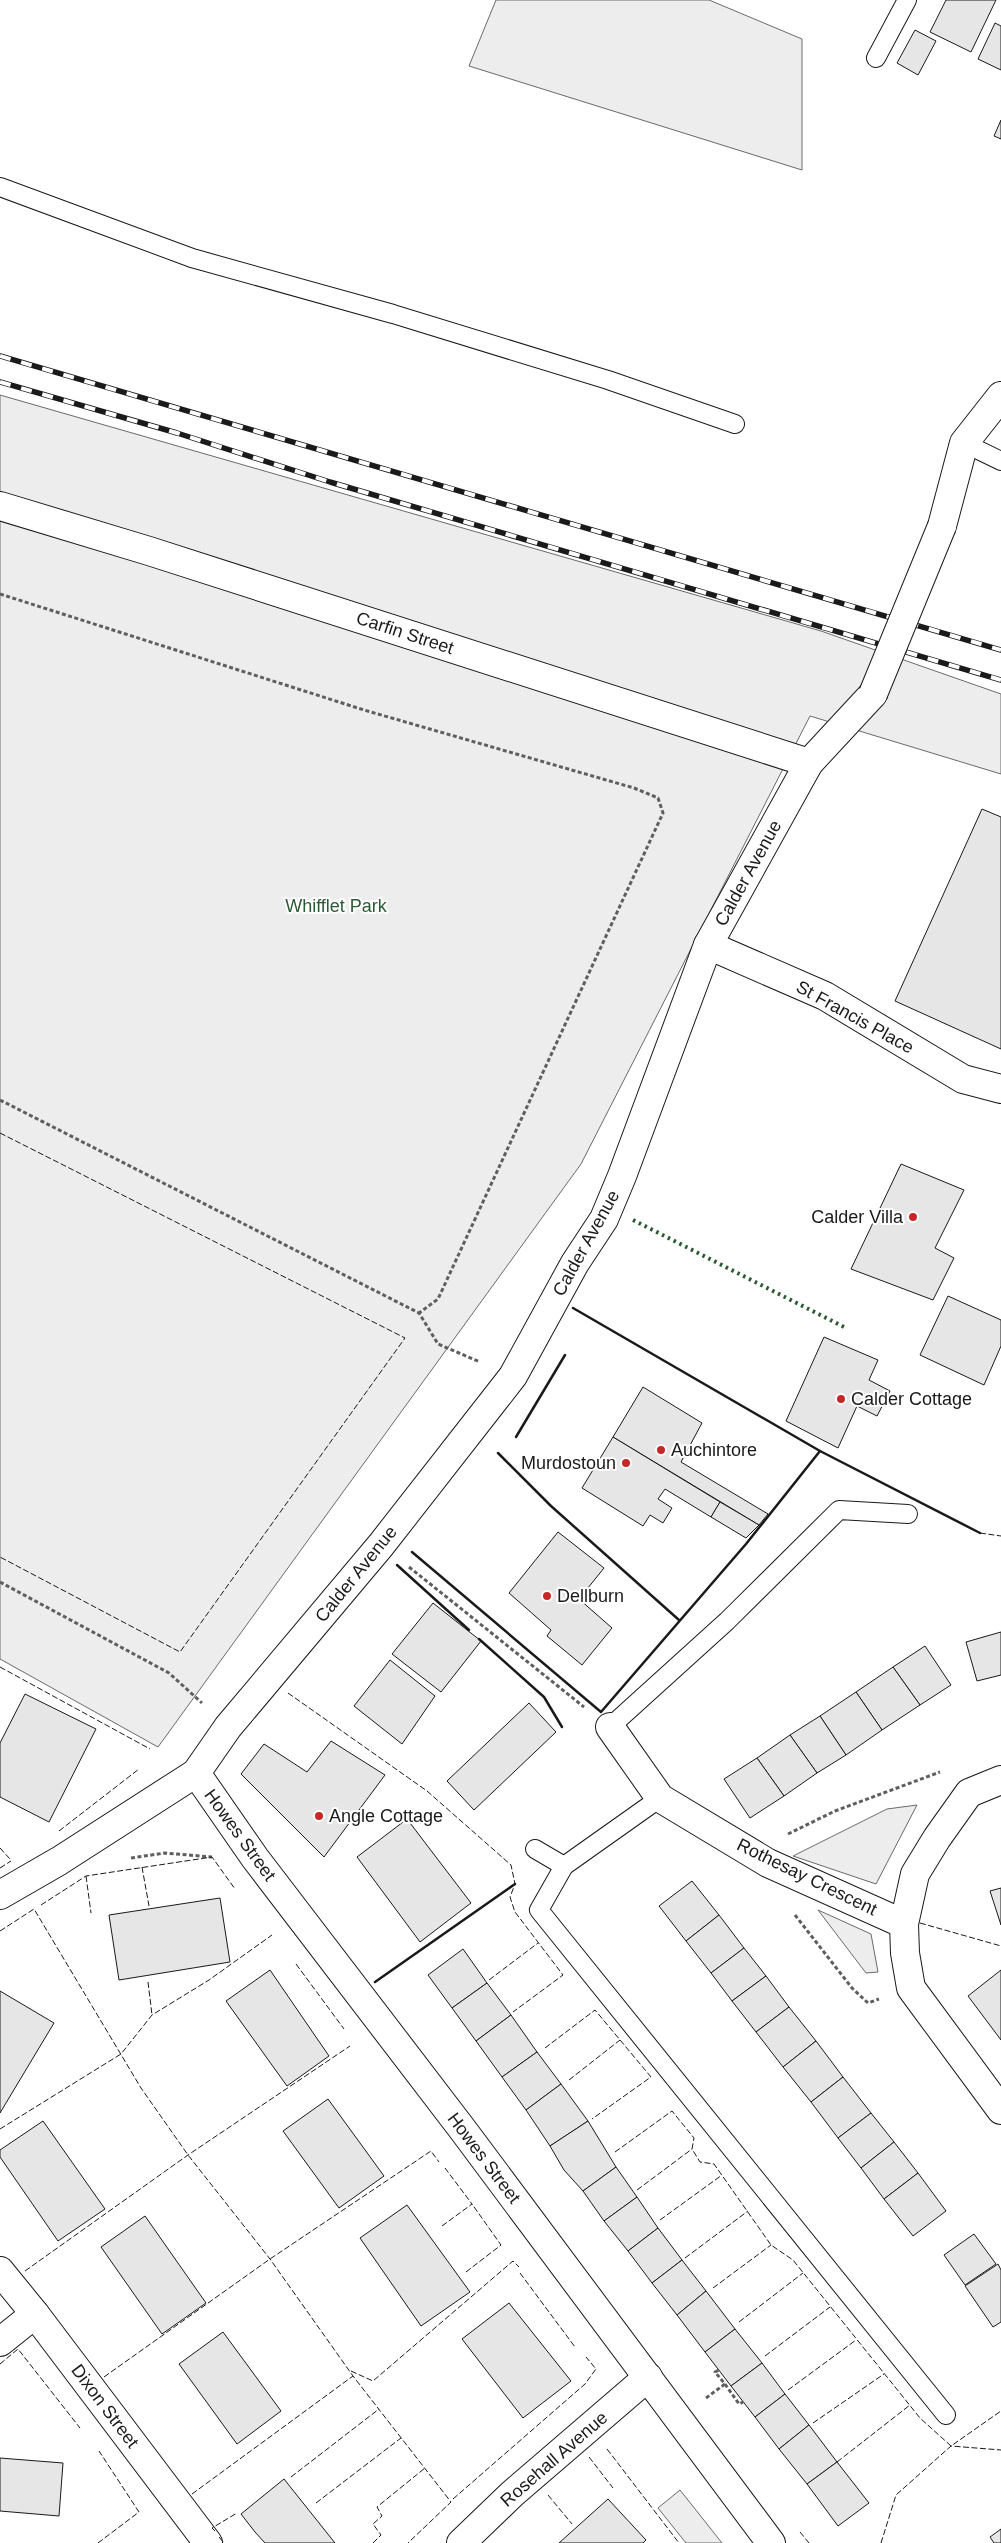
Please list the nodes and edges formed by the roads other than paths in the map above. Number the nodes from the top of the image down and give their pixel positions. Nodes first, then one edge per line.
1 (907, 0) edge
2 (876, 58) dead end
3 (0, 187) edge
4 (1001, 396) edge
5 (735, 424) dead end
6 (964, 443) junction
7 (1001, 461) edge
8 (0, 506) edge
9 (809, 763) junction
10 (708, 945) junction
11 (1001, 1089) edge
12 (908, 1514) dead end
13 (610, 1727) joint
14 (196, 1773) junction
15 (996, 1782) edge
16 (660, 1798) junction
17 (535, 1849) dead end
18 (564, 1866) junction
19 (0, 1895) edge
20 (904, 1924) junction
21 (1001, 2110) edge
22 (0, 2271) edge
23 (35, 2314) junction
24 (0, 2342) edge
25 (648, 2377) junction
26 (946, 2415) dead end
27 (208, 2543) edge
28 (461, 2543) edge
29 (771, 2543) edge

1 - 2 lane
3 - 5 lane
4 - 6 street, Calder Avenue
6 - 7 lane
6 - 9 street, Calder Avenue, bridge
8 - 9 street, Carfin Street
9 - 10 street, Calder Avenue
10 - 11 street, St Francis Place
10 - 14 street, Calder Avenue
12 - 13 lane
13 - 16 street, Rothesay Crescent
14 - 19 street, Calder Avenue
14 - 25 street, Howes Street
15 - 20 street
16 - 18 lane
16 - 20 street, Rothesay Crescent
17 - 18 lane
18 - 26 lane
20 - 21 street
22 - 23 street, Dixon Street
23 - 24 street
23 - 27 street, Dixon Street
25 - 28 street, Rosehall Avenue
25 - 29 street, Howes Street

